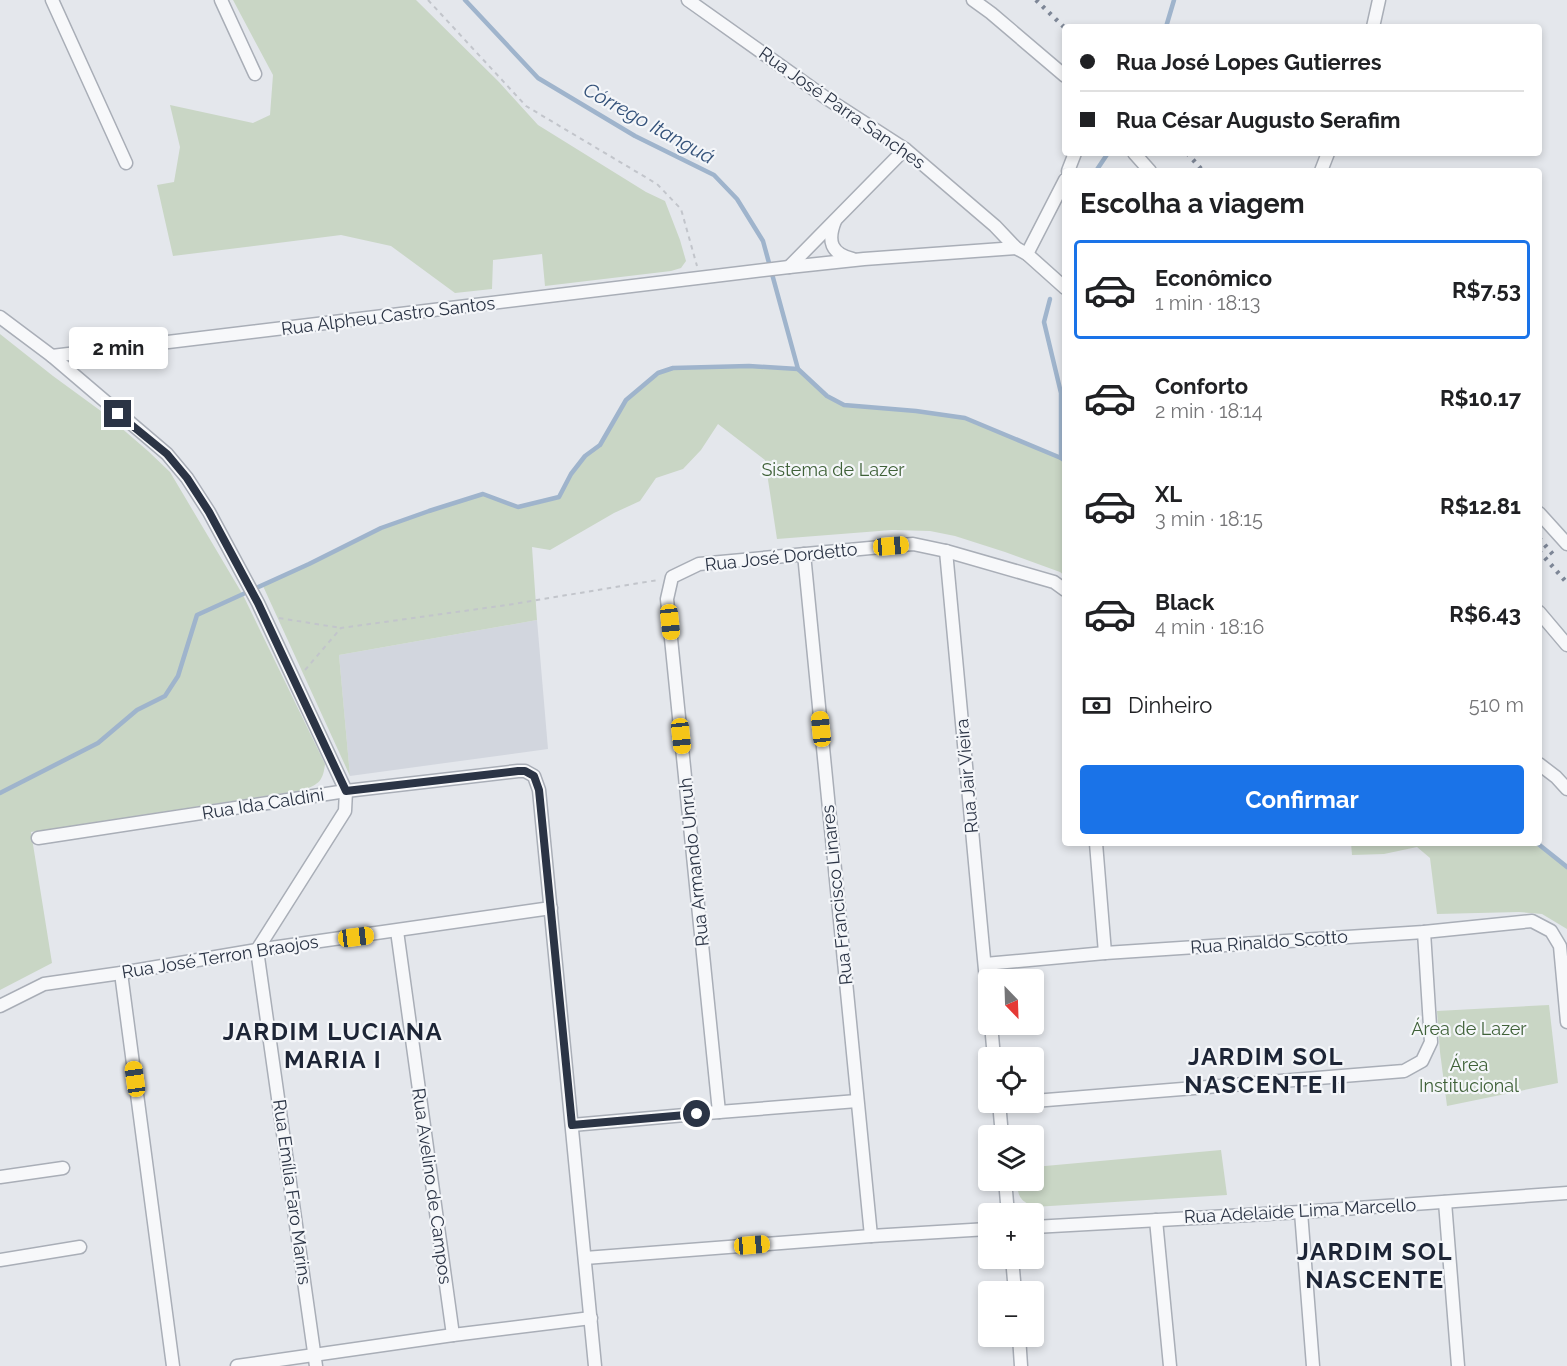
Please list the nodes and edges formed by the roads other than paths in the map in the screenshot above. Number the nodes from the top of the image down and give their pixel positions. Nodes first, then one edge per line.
1 (52, 0) edge
2 (221, 0) edge
3 (688, 0) edge
4 (973, 0) edge
5 (998, 0) edge
6 (1379, 0) edge
7 (991, 13) junction
8 (1374, 24) edge
9 (1062, 73) edge
10 (255, 74) dead end
11 (905, 149) junction
12 (1137, 156) edge
13 (126, 163) dead end
14 (1147, 168) edge
15 (1062, 185) edge
16 (835, 219) junction
17 (1022, 251) junction
18 (864, 259) junction
19 (787, 267) junction
20 (1062, 285) edge
21 (0, 317) edge
22 (52, 357) junction
23 (1544, 527) edge
24 (1567, 544) edge
25 (946, 551) junction
26 (804, 554) junction
27 (672, 577) joint
28 (1062, 588) edge
29 (1542, 616) edge
30 (1567, 645) edge
31 (1542, 766) edge
32 (1567, 789) edge
33 (346, 791) junction
34 (38, 838) dead end
35 (1096, 846) edge
36 (551, 908) junction
37 (397, 931) junction
38 (1424, 932) junction
39 (257, 950) junction
40 (1105, 953) junction
41 (985, 964) junction
42 (985, 969) edge
43 (121, 973) junction
44 (0, 1006) edge
45 (1567, 1022) edge
46 (1044, 1100) edge
47 (858, 1101) junction
48 (719, 1112) junction
49 (572, 1125) junction
50 (63, 1168) dead end
51 (0, 1177) edge
52 (1567, 1194) edge
53 (1445, 1203) junction
54 (1301, 1212) junction
55 (1156, 1220) junction
56 (1044, 1226) edge
57 (978, 1230) edge
58 (871, 1236) junction
59 (80, 1247) dead end
60 (585, 1258) junction
61 (0, 1260) edge
62 (591, 1318) junction
63 (453, 1335) junction
64 (1019, 1347) edge
65 (315, 1361) edge
66 (173, 1366) edge
67 (237, 1366) edge
68 (595, 1366) edge
69 (1021, 1366) edge
70 (1170, 1366) edge
71 (1313, 1366) edge
72 (1458, 1366) edge

1 - 13 street
2 - 10 street
3 - 11 street, Rua José Parra Sanches
4 - 7 street
5 - 7 street
6 - 8 street
7 - 9 street
11 - 16 street
11 - 17 street, Rua José Parra Sanches
12 - 14 street
15 - 17 street
16 - 18 street, Rua Alpheu Castro Santos
16 - 19 street
17 - 18 street, Rua Alpheu Castro Santos
17 - 20 street, Rua José Parra Sanches
18 - 19 street, Rua Alpheu Castro Santos
19 - 22 street, Rua Alpheu Castro Santos
21 - 22 street
22 - 33 street
23 - 24 street
25 - 26 street, Rua José Dordetto
25 - 28 street, Rua José Dordetto
25 - 41 street, Rua Jair Vieira
26 - 27 street, Rua José Dordetto
26 - 47 street, Rua Francisco Linares
27 - 48 street, Rua Armando Unruh
29 - 30 street
31 - 32 street
33 - 34 street, Rua Ida Caldini
33 - 36 street, Rua Ida Caldini
33 - 39 street
35 - 40 street
36 - 37 street, Rua José Terron Braojos
36 - 49 street
37 - 39 street, Rua José Terron Braojos
37 - 63 street, Rua Avelino de Campos
38 - 40 street, Rua Rinaldo Scotto
38 - 45 street, Rua Rinaldo Scotto
38 - 46 street
39 - 43 street, Rua José Terron Braojos
39 - 65 street, Rua Emília Faro Marins
40 - 41 street, Rua Rinaldo Scotto
41 - 42 street, Rua Jair Vieira
43 - 44 street, Rua José Terron Braojos
43 - 66 street
47 - 48 street
47 - 58 street, Rua Francisco Linares
48 - 49 street
49 - 60 street
50 - 51 street
52 - 53 street, Rua Adelaide Lima Marcello
53 - 54 street, Rua Adelaide Lima Marcello
53 - 72 street
54 - 55 street, Rua Adelaide Lima Marcello
54 - 71 street
55 - 56 street, Rua Adelaide Lima Marcello
55 - 70 street
57 - 58 street
58 - 60 street
59 - 61 street
60 - 62 street
62 - 63 street
62 - 68 street
63 - 65 street
64 - 69 street
65 - 67 street

